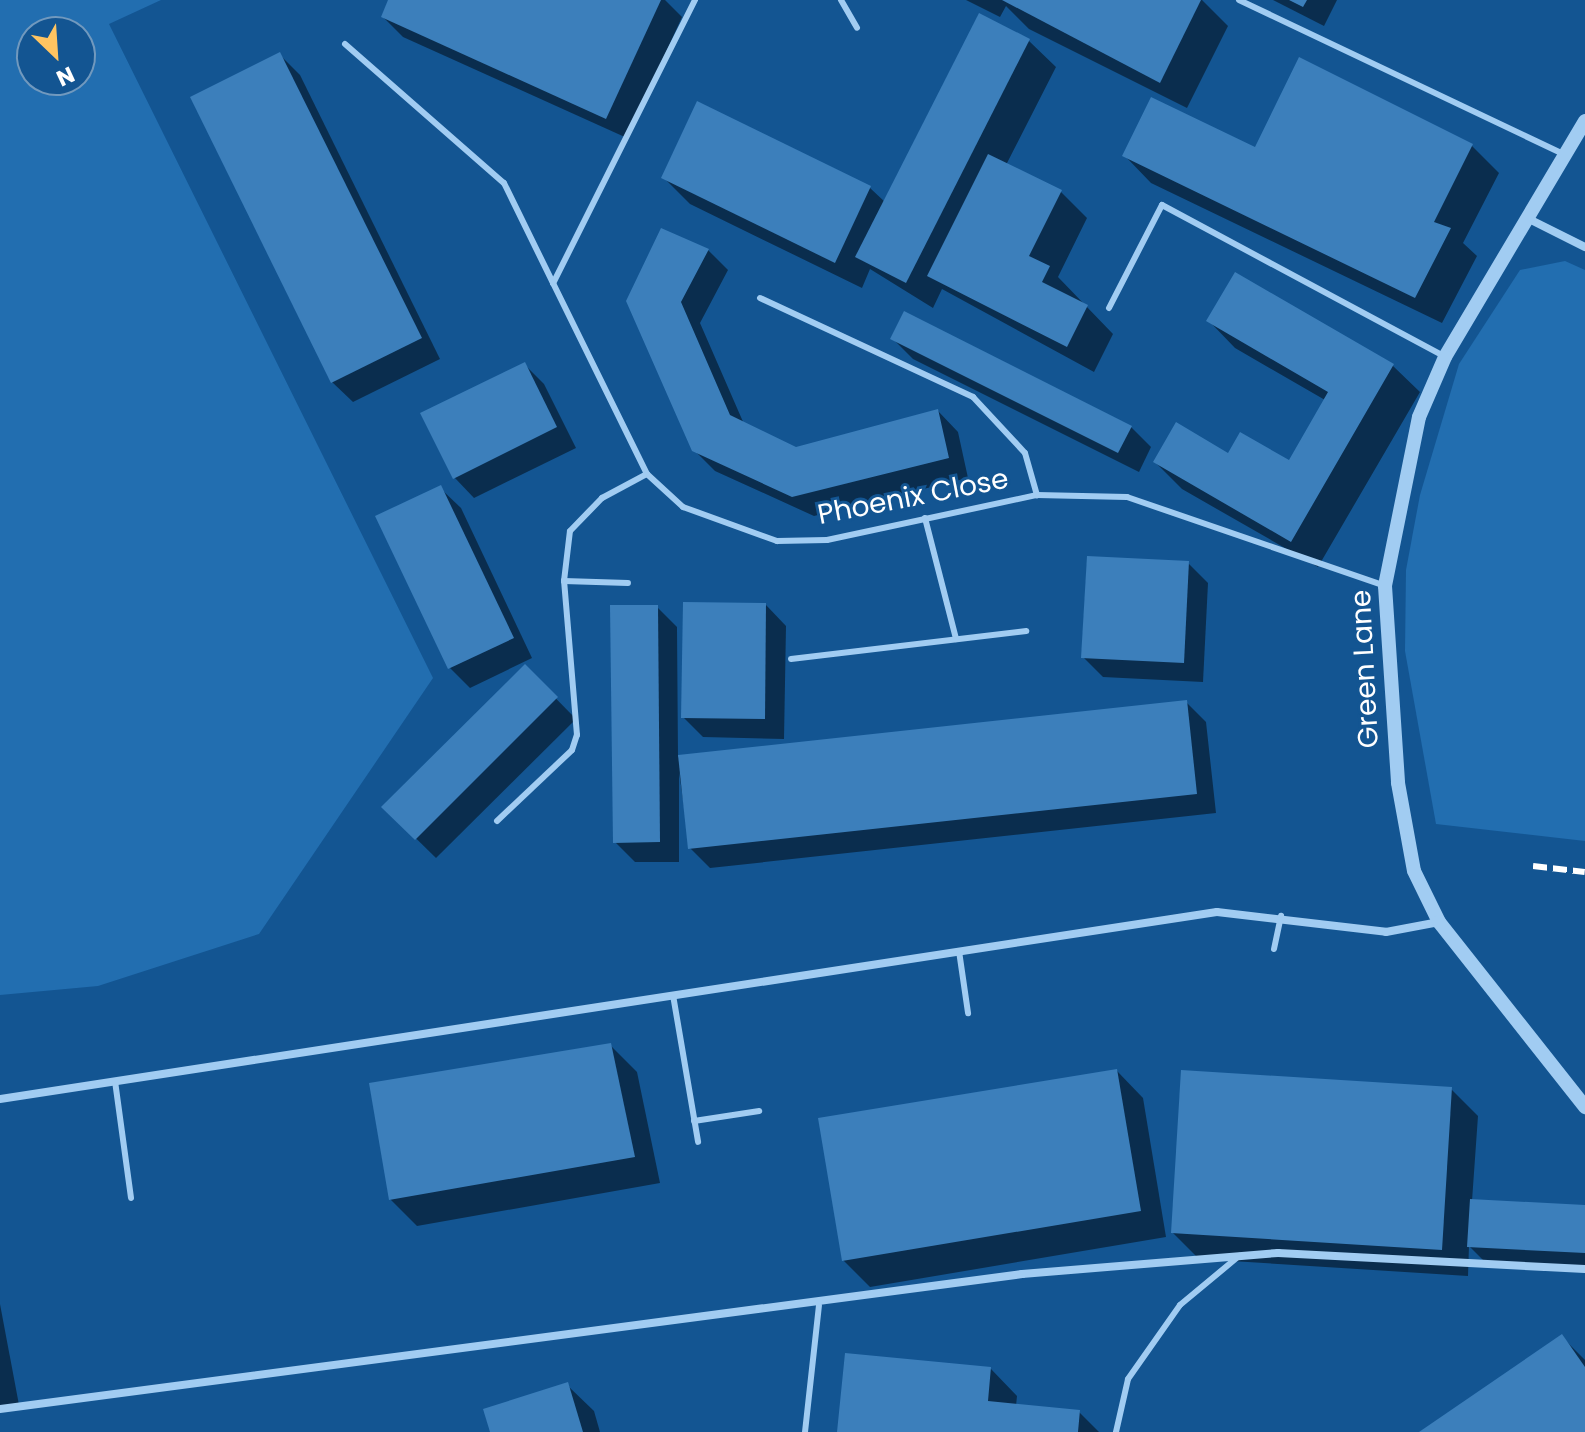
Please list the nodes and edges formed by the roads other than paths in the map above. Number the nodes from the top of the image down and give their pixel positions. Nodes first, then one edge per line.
1 (695, 0) edge
2 (841, 0) edge
3 (1239, 0) edge
4 (857, 28) dead end
5 (345, 44) dead end
6 (1585, 121) edge
7 (1563, 154) junction
8 (1526, 218) junction
9 (1585, 247) edge
10 (553, 283) junction
11 (760, 298) dead end
12 (1109, 308) dead end
13 (1445, 357) junction
14 (647, 474) junction
15 (1037, 495) junction
16 (925, 518) junction
17 (564, 581) junction
18 (628, 583) dead end
19 (1385, 586) junction
20 (1026, 631) dead end
21 (956, 639) junction
22 (791, 659) dead end
23 (497, 821) dead end
24 (1281, 916) junction
25 (1439, 922) junction
26 (1274, 949) dead end
27 (959, 951) junction
28 (673, 995) junction
29 (968, 1013) dead end
30 (115, 1081) junction
31 (0, 1099) edge
32 (1585, 1107) edge
33 (759, 1111) dead end
34 (694, 1121) junction
35 (698, 1142) dead end
36 (131, 1198) dead end
37 (1239, 1256) junction
38 (1585, 1269) edge
39 (819, 1306) junction
40 (0, 1409) edge
41 (805, 1432) edge
42 (1116, 1432) edge

1 - 10 lane
2 - 4 lane
3 - 7 lane
5 - 10 lane, Phoenix Close
6 - 7 street, Green Lane
7 - 8 street, Green Lane
8 - 9 street
8 - 13 street, Green Lane
10 - 14 lane, Phoenix Close
11 - 15 lane
12 - 13 lane
13 - 19 street, Green Lane
14 - 16 lane, Phoenix Close
14 - 17 lane
15 - 16 lane, Phoenix Close
15 - 19 lane, Phoenix Close
16 - 21 lane
17 - 18 lane
17 - 23 lane
19 - 25 street, Green Lane
20 - 21 lane
21 - 22 lane
24 - 25 street
24 - 26 lane
24 - 27 street
25 - 32 street, Green Lane
27 - 28 street
27 - 29 lane
28 - 30 street
28 - 34 lane
30 - 31 street
30 - 36 lane
33 - 34 lane
34 - 35 lane
37 - 38 street
37 - 39 street
37 - 42 lane
39 - 40 street
39 - 41 lane

